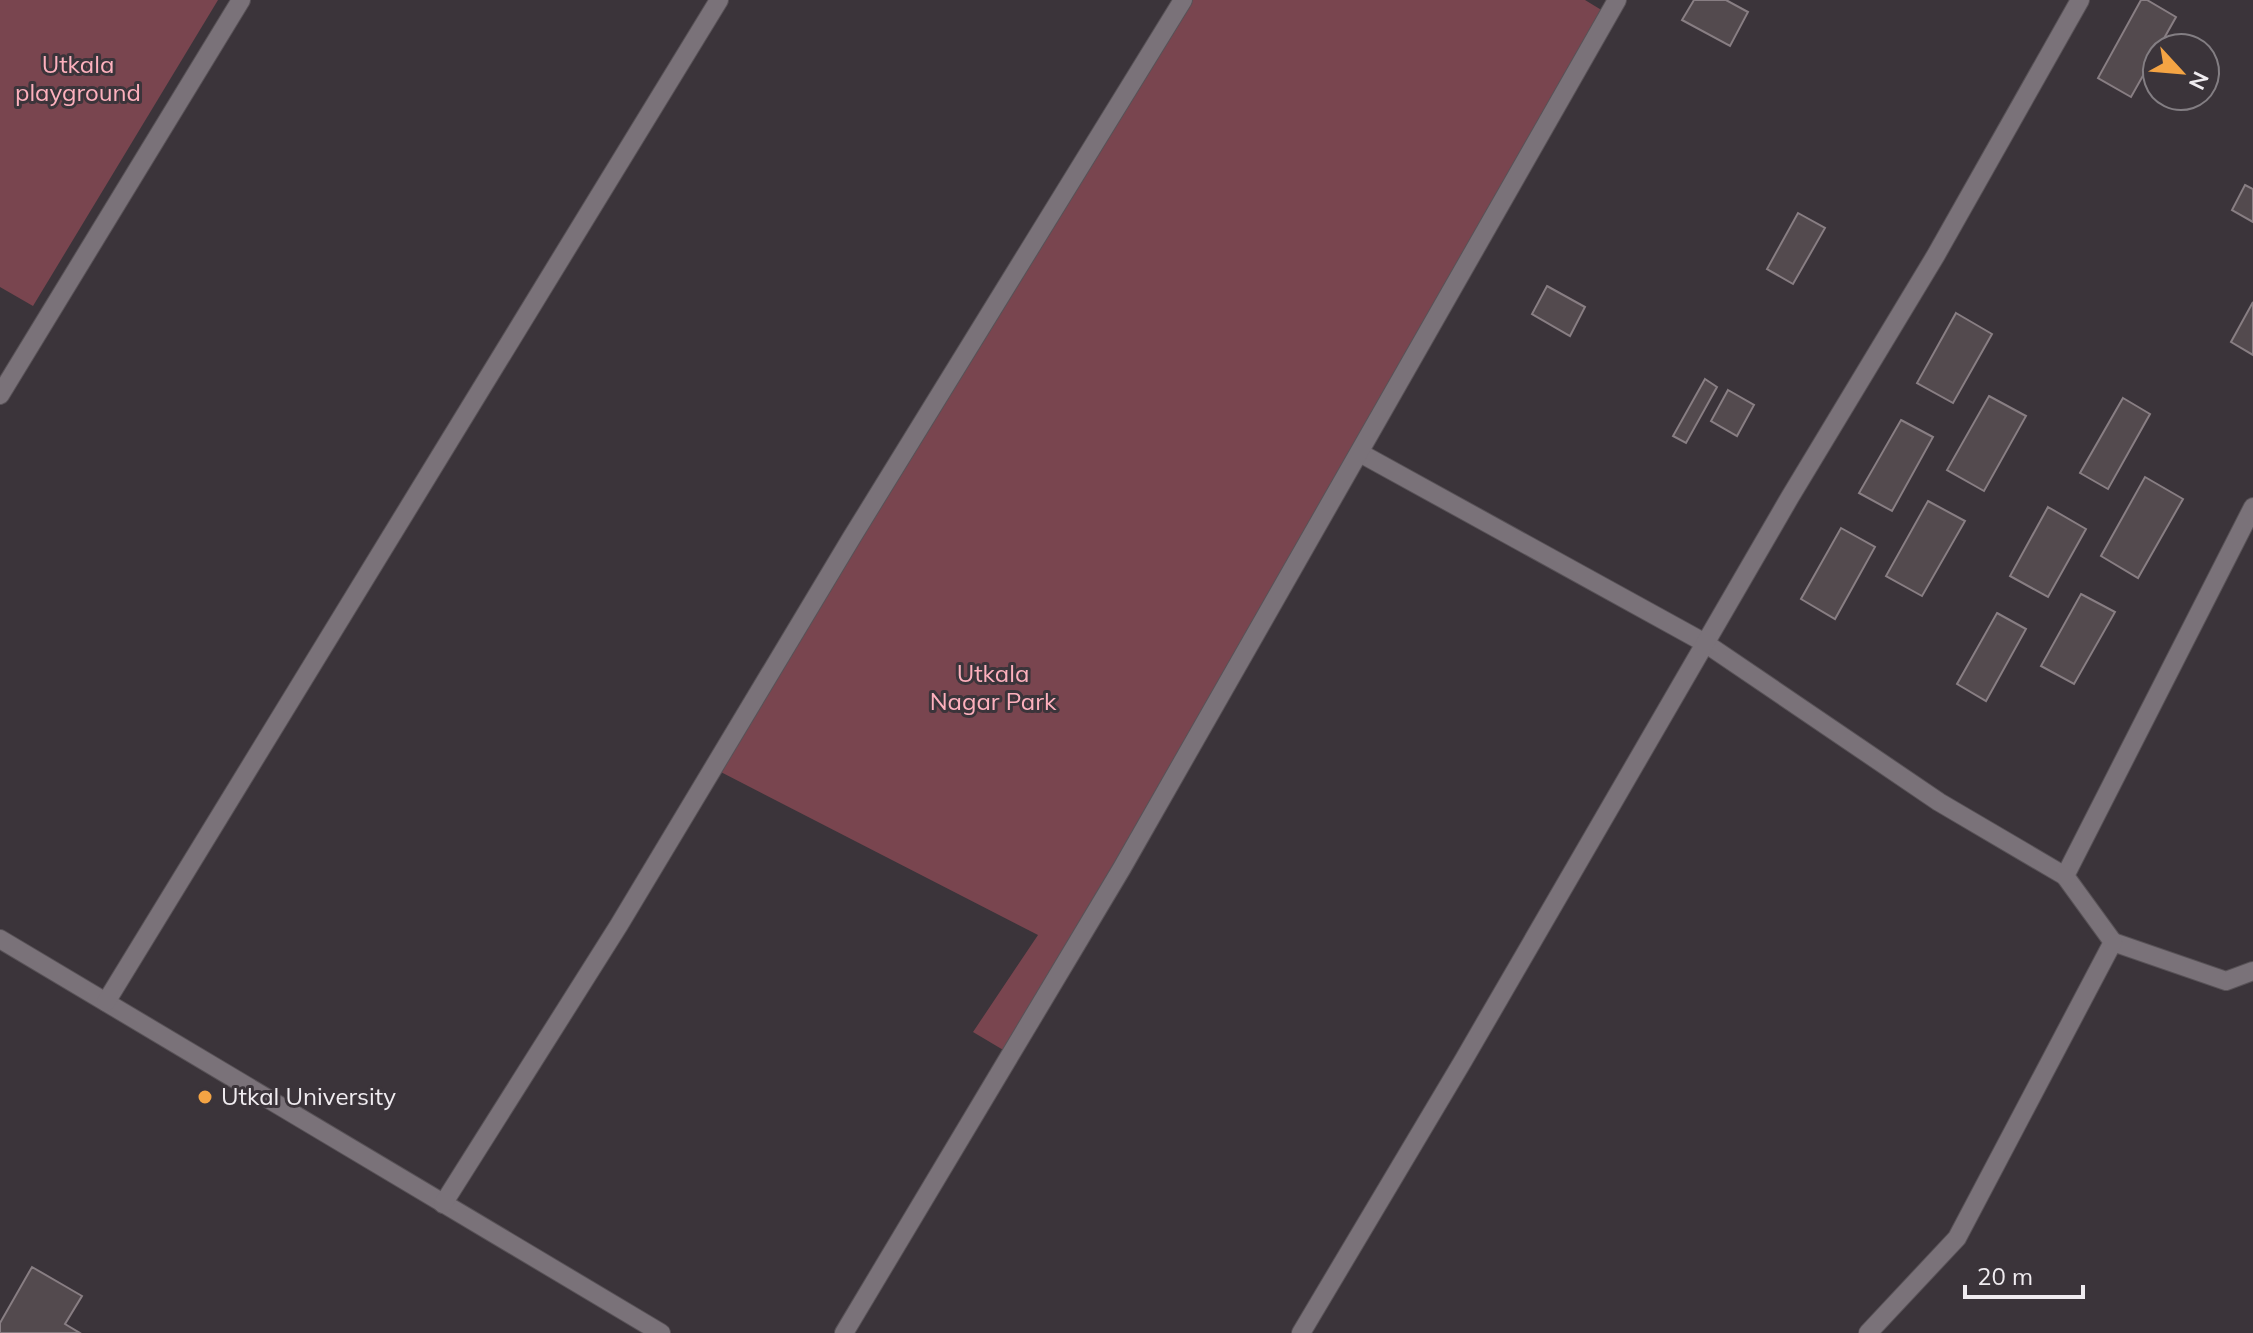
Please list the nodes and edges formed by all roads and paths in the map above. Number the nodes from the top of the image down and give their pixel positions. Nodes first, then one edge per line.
1 (241, 0) edge
2 (719, 0) edge
3 (1183, 0) edge
4 (1617, 0) edge
5 (2080, 0) edge
6 (0, 395) edge
7 (1360, 453) junction
8 (2253, 507) edge
9 (1705, 643) junction
10 (2065, 876) junction
11 (0, 939) edge
12 (2113, 942) junction
13 (2253, 971) edge
14 (106, 1002) junction
15 (443, 1204) junction
16 (661, 1333) edge
17 (844, 1333) edge
18 (1301, 1333) edge
19 (1868, 1333) edge

1 - 6 lane
2 - 14 lane
3 - 15 lane
4 - 7 lane
5 - 9 lane
7 - 9 lane
7 - 17 lane
8 - 10 lane
9 - 10 lane
9 - 18 lane
10 - 12 lane
11 - 14 lane
12 - 13 lane
12 - 19 lane
14 - 15 lane
15 - 16 lane

